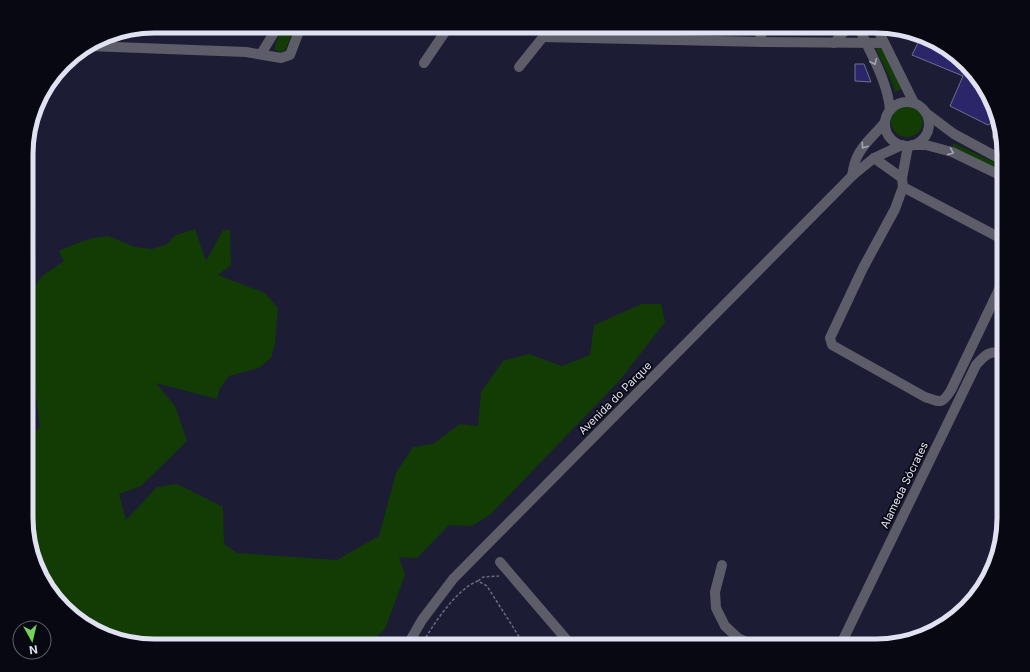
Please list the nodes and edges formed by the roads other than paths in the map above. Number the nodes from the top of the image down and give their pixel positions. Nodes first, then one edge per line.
1 (274, 33) edge
2 (298, 33) edge
3 (444, 33) edge
4 (550, 33) edge
5 (759, 33) edge
6 (842, 33) edge
7 (861, 33) edge
8 (879, 33) edge
9 (543, 37) junction
10 (763, 42) junction
11 (834, 43) junction
12 (884, 43) junction
13 (866, 44) junction
14 (99, 46) edge
15 (261, 54) junction
16 (424, 63) dead end
17 (519, 67) dead end
18 (914, 103) junction
19 (890, 110) junction
20 (926, 113) junction
21 (885, 122) junction
22 (908, 145) junction
23 (997, 157) edge
24 (874, 158) junction
25 (997, 174) edge
26 (852, 176) junction
27 (902, 182) junction
28 (997, 236) edge
29 (997, 294) edge
30 (997, 351) edge
31 (500, 562) dead end
32 (722, 565) dead end
33 (411, 639) edge
34 (566, 639) edge
35 (740, 639) edge
36 (843, 639) edge

1 - 15 street
2 - 15 street
3 - 16 street
4 - 9 street
5 - 10 street
6 - 11 street
7 - 13 street
8 - 12 street
9 - 10 street
9 - 17 street
10 - 11 street
11 - 13 street
12 - 13 street
12 - 18 street
13 -> 19 street
14 - 15 street
18 - 19 street
18 - 20 street
19 - 21 street
20 - 22 street
20 - 23 street
21 - 22 street
21 -> 26 street, Avenida do Parque
22 - 24 street, Avenida do Parque
22 -> 25 street
22 - 27 street
24 - 26 street, Avenida do Parque
24 - 27 street
26 - 33 street, Avenida do Parque
27 - 28 street
27 - 29 street
30 - 36 street, Alameda Sócrates
31 - 34 street
32 - 35 street

